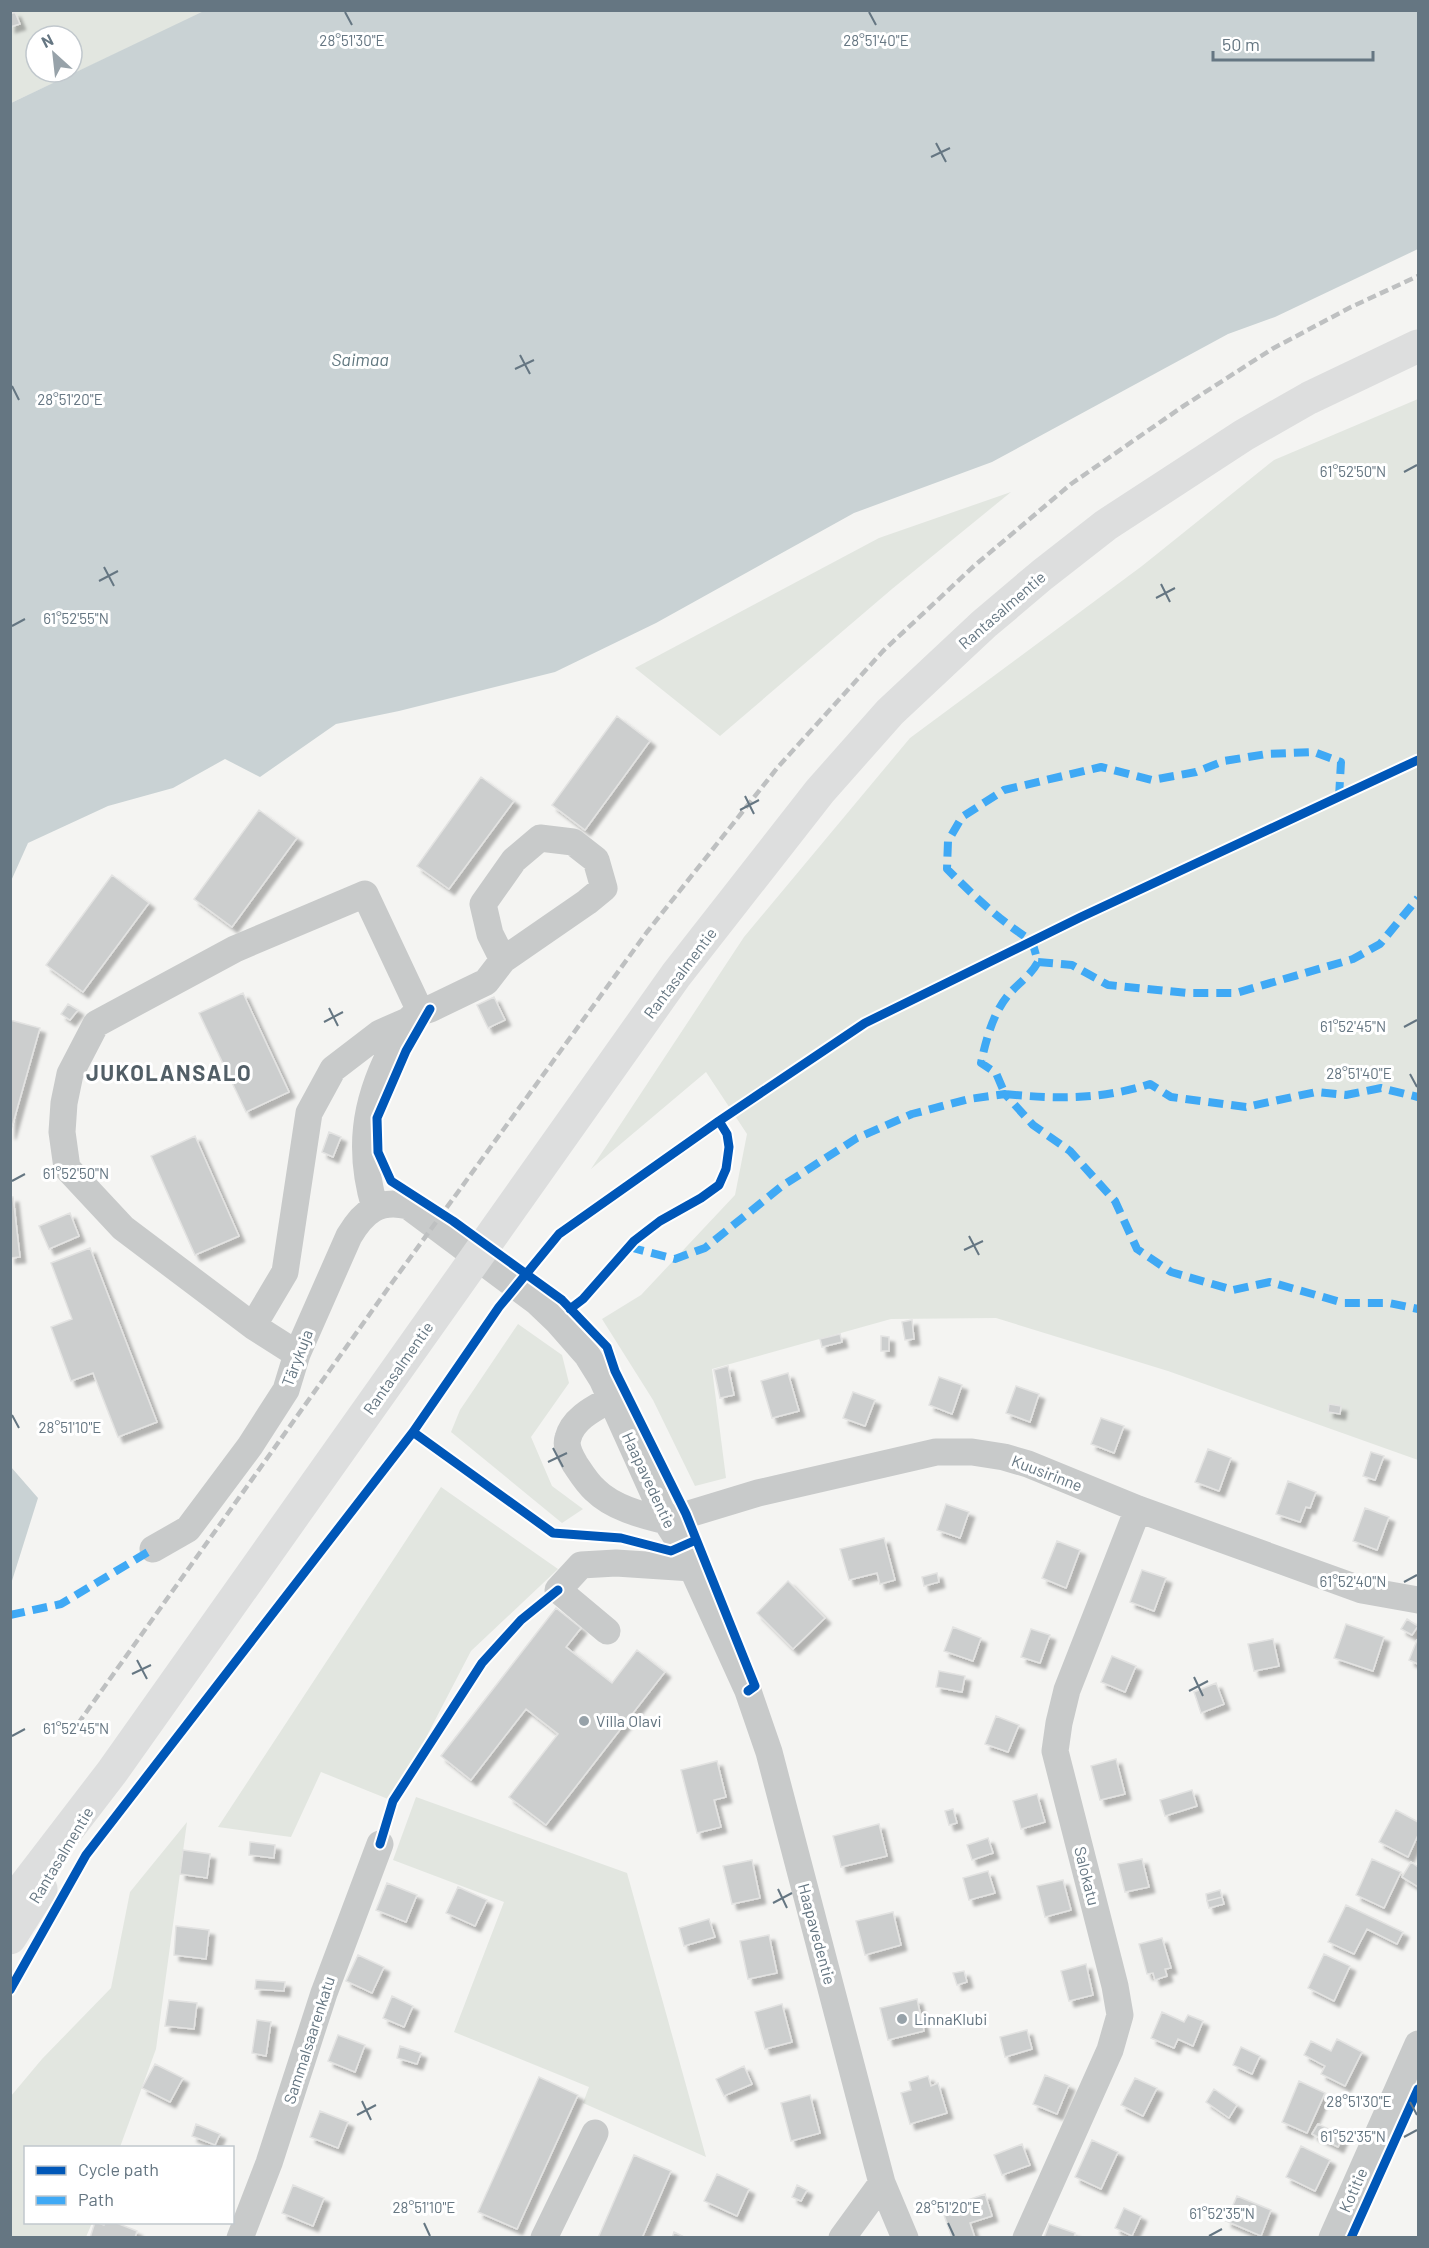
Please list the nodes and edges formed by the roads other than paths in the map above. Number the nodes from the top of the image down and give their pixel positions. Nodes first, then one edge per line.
1 (1419, 346) edge
2 (503, 960) junction
3 (413, 1017) junction
4 (375, 1208) junction
5 (253, 1326) junction
6 (297, 1354) junction
7 (611, 1399) junction
8 (1138, 1509) junction
9 (666, 1521) junction
10 (153, 1549) dead end
11 (692, 1568) junction
12 (1419, 1600) edge
13 (607, 1631) dead end
14 (112, 1772) junction
15 (380, 1844) dead end
16 (10, 1905) edge
17 (10, 1938) edge
18 (1419, 2044) edge
19 (595, 2133) dead end
20 (882, 2183) junction
21 (240, 2238) edge
22 (544, 2238) edge
23 (842, 2238) edge
24 (905, 2238) edge
25 (1026, 2238) edge
26 (1332, 2238) edge

1 - 14 highway, Rantasalmentie
2 - 2 street
2 - 3 street
3 - 4 street
3 - 5 street
3 - 5 street
4 - 6 street, Tärykuja
4 - 7 street, Haapavedentie
5 - 6 street
6 - 10 street, Tärykuja
7 - 9 street, Haapavedentie
7 - 9 street
8 - 9 street, Kuusirinne
8 - 12 street, Kuusirinne
8 - 25 street, Salokatu
9 - 11 street, Haapavedentie
11 - 13 street
11 - 20 street, Haapavedentie
14 - 16 highway, Rantasalmentie
14 - 17 highway, Rantasalmentie
15 - 21 street, Sammalsaarenkatu
18 - 26 street, Kotitie
19 - 22 street
20 - 23 street
20 - 24 street, Haapavedentie

